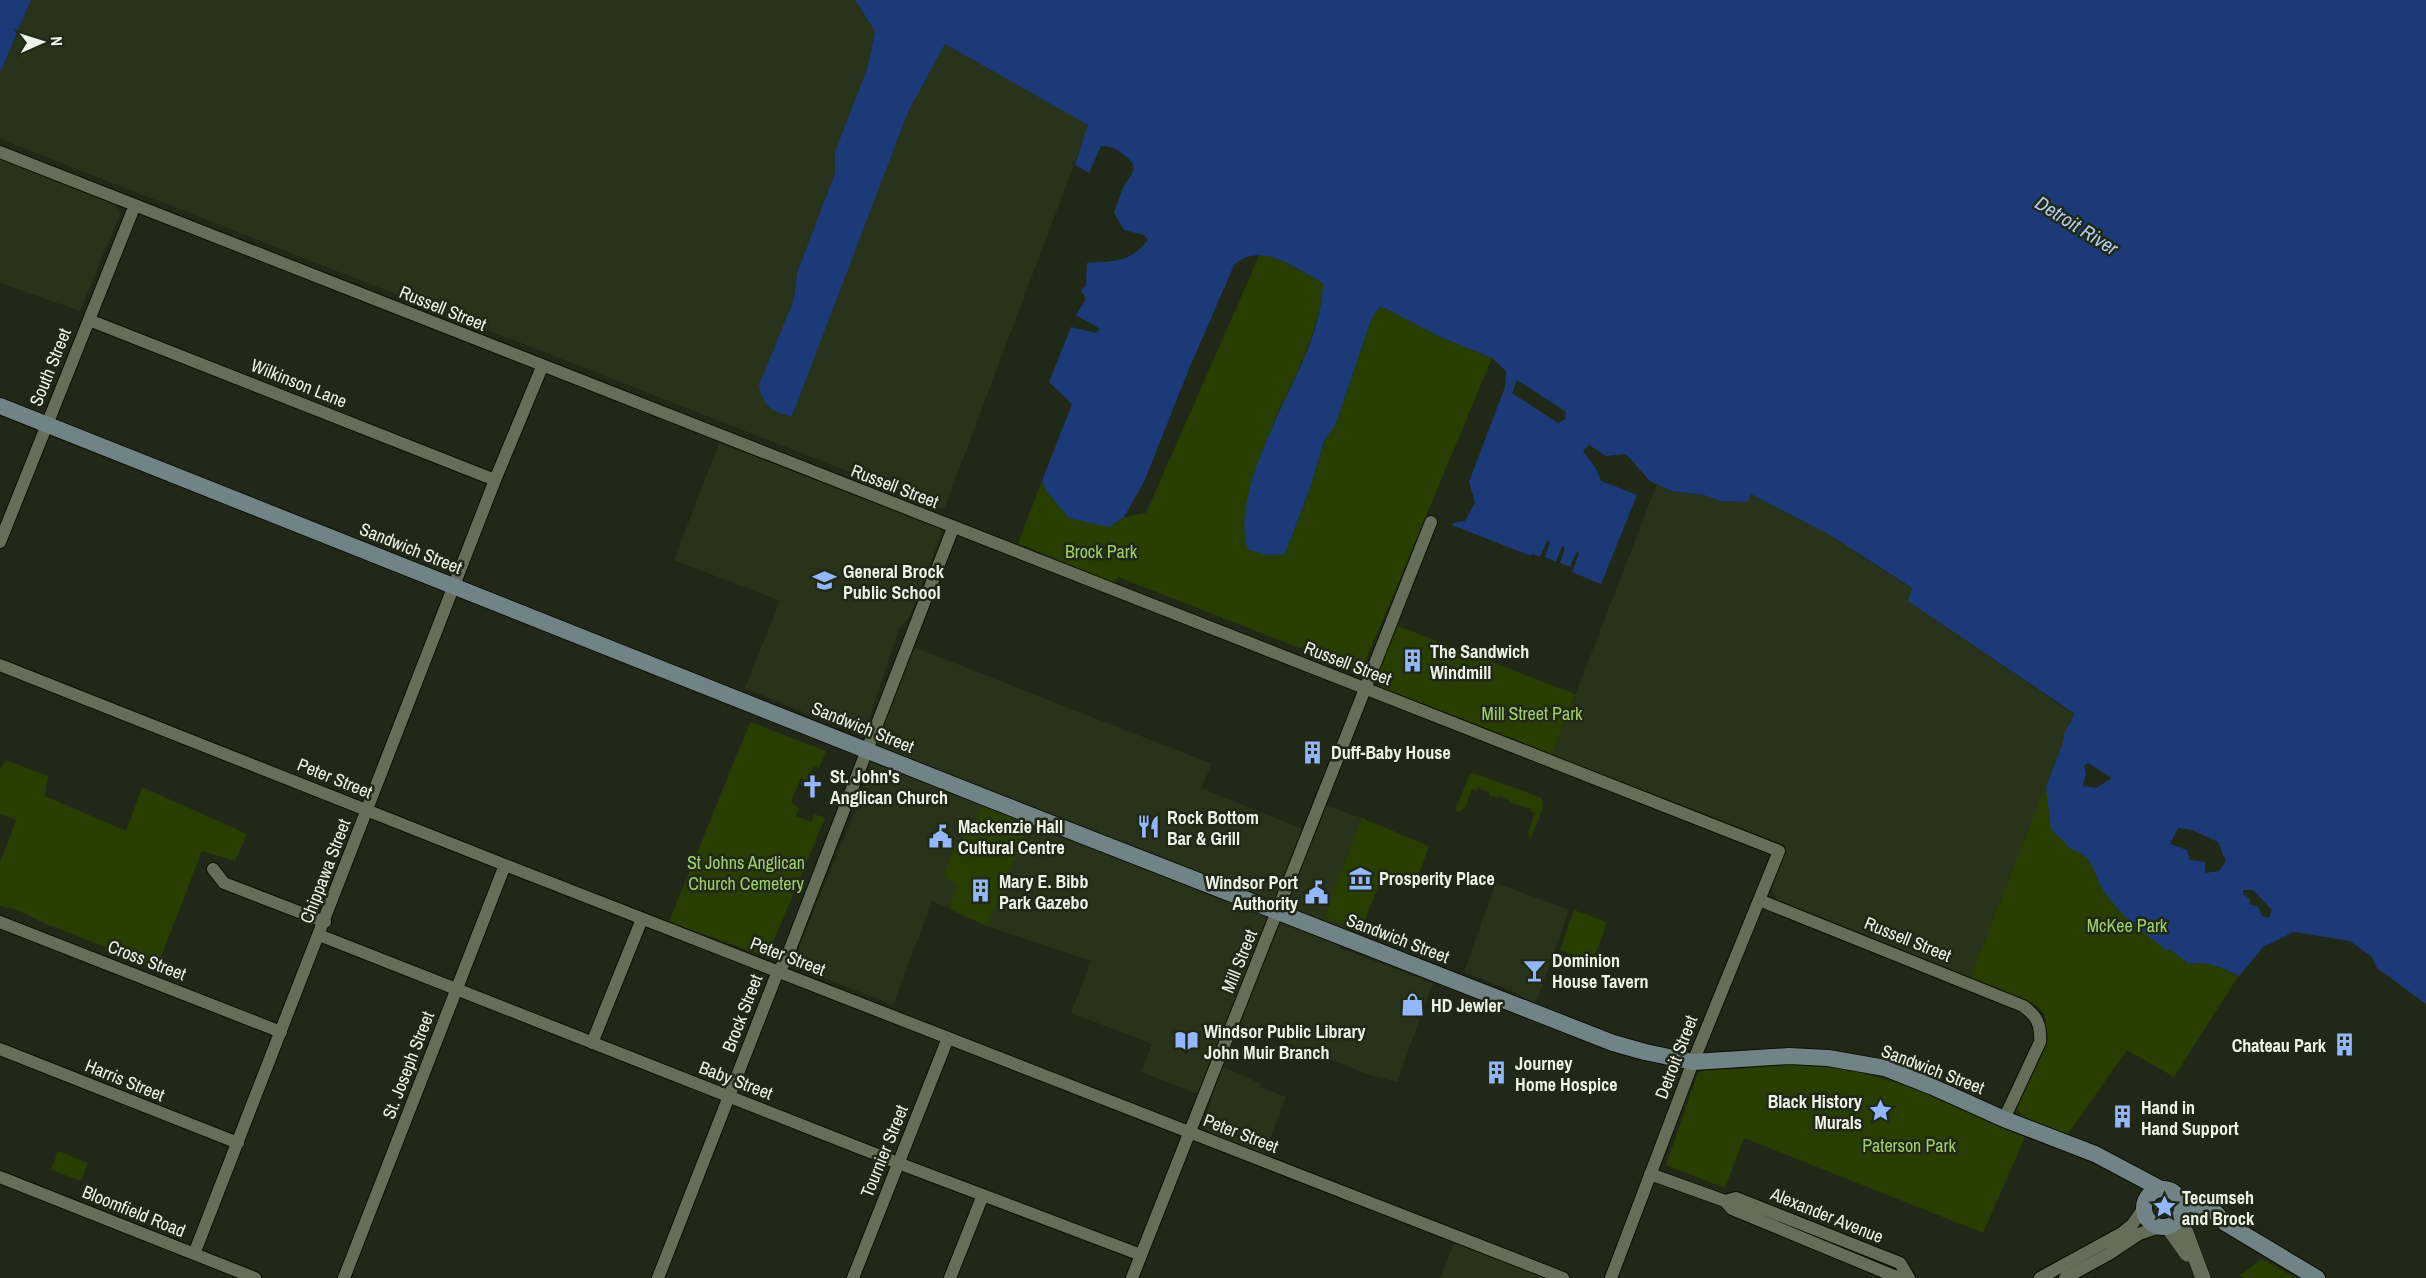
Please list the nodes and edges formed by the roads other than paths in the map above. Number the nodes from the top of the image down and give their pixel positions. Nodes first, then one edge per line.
1 (0, 152) edge
2 (135, 205) junction
3 (89, 320) junction
4 (542, 367) junction
5 (0, 406) edge
6 (47, 425) junction
7 (495, 480) junction
8 (1431, 522) dead end
9 (953, 528) junction
10 (0, 542) edge
11 (456, 586) junction
12 (0, 665) edge
13 (1364, 689) junction
14 (866, 748) junction
15 (368, 811) junction
16 (1779, 851) joint
17 (505, 865) junction
18 (213, 869) dead end
19 (1759, 900) junction
20 (1278, 912) junction
21 (642, 919) junction
22 (0, 922) edge
23 (325, 922) junction
24 (319, 935) junction
25 (778, 972) junction
26 (456, 989) junction
27 (281, 1032) junction
28 (948, 1038) junction
29 (592, 1043) junction
30 (0, 1049) edge
31 (1693, 1062) junction
32 (729, 1096) junction
33 (2004, 1119) junction
34 (1190, 1132) junction
35 (238, 1143) junction
36 (2095, 1154) junction
37 (898, 1163) junction
38 (1650, 1174) junction
39 (0, 1177) edge
40 (2161, 1189) junction
41 (983, 1195) junction
42 (2181, 1200) junction
43 (1725, 1201) junction
44 (2144, 1208) junction
45 (2225, 1223) junction
46 (2169, 1224) junction
47 (194, 1254) junction
48 (1141, 1255) junction
49 (2201, 1275) edge
50 (255, 1278) edge
51 (344, 1278) edge
52 (658, 1278) edge
53 (853, 1278) edge
54 (950, 1278) edge
55 (1132, 1278) edge
56 (1563, 1278) edge
57 (1611, 1278) edge
58 (1904, 1278) edge
59 (1909, 1278) edge
60 (2040, 1278) edge
61 (2065, 1278) edge
62 (2317, 1278) edge

1 - 2 street, Russell Street
2 - 3 street, South Street
2 - 4 street, Russell Street
3 - 6 street, South Street
3 - 7 street, Wilkinson Lane
4 - 7 street, Chippawa Street
4 - 9 street, Russell Street
5 - 6 main road, Sandwich Street
6 - 10 street, South Street
6 - 11 main road, Sandwich Street
7 - 11 street, Chippawa Street
8 - 13 street, Mill Street
9 - 13 street, Russell Street
9 - 14 street, Brock Street
11 - 14 main road, Sandwich Street
11 - 15 street, Chippawa Street
12 - 15 street, Peter Street
13 - 16 street, Russell Street
13 - 20 street, Mill Street
14 - 20 main road, Sandwich Street
14 - 25 street, Brock Street
15 - 17 street, Peter Street
15 - 23 street, Chippawa Street
16 - 19 street, Detroit Street
17 - 21 street, Peter Street
17 - 26 street, St. Joseph Street
18 - 23 street
19 - 31 street, Detroit Street
19 - 33 street, Russell Street
20 - 31 main road, Sandwich Street
20 - 34 street, Mill Street
21 - 25 street, Peter Street
21 - 29 street
22 - 27 street, Cross Street
23 - 24 street, Chippawa Street
24 - 26 street, Baby Street
24 - 27 street, Chippawa Street
25 - 28 street, Peter Street
25 - 32 street, Brock Street
26 - 29 street, Baby Street
26 - 51 street, St. Joseph Street
27 - 35 street, Chippawa Street
28 - 34 street, Peter Street
28 - 37 street, Tournier Street
29 - 32 street, Baby Street
30 - 35 street, Harris Street
31 - 33 main road, Sandwich Street
31 - 38 street, Detroit Street
32 - 37 street, Baby Street
32 - 52 street, Brock Street
33 - 36 main road, Sandwich Street
34 - 48 street, Mill Street
34 - 56 street, Peter Street
35 - 47 street, Chippawa Street
36 - 40 main road
36 - 44 main road
37 - 41 street, Baby Street
37 - 53 street, Tournier Street
38 - 43 street, Alexander Avenue
38 - 57 street, Detroit Street
39 - 47 street, Bloomfield Road
40 - 42 main road
40 - 44 main road
41 - 48 street, Baby Street
41 - 54 street
42 - 45 main road
42 - 46 main road
43 - 58 street, Alexander Avenue
43 - 59 street, Alexander Avenue
44 - 46 main road
44 - 60 street
45 - 46 main road
45 - 62 main road
46 - 49 street
46 - 61 street
47 - 50 street, Bloomfield Road
48 - 55 street, Mill Street

